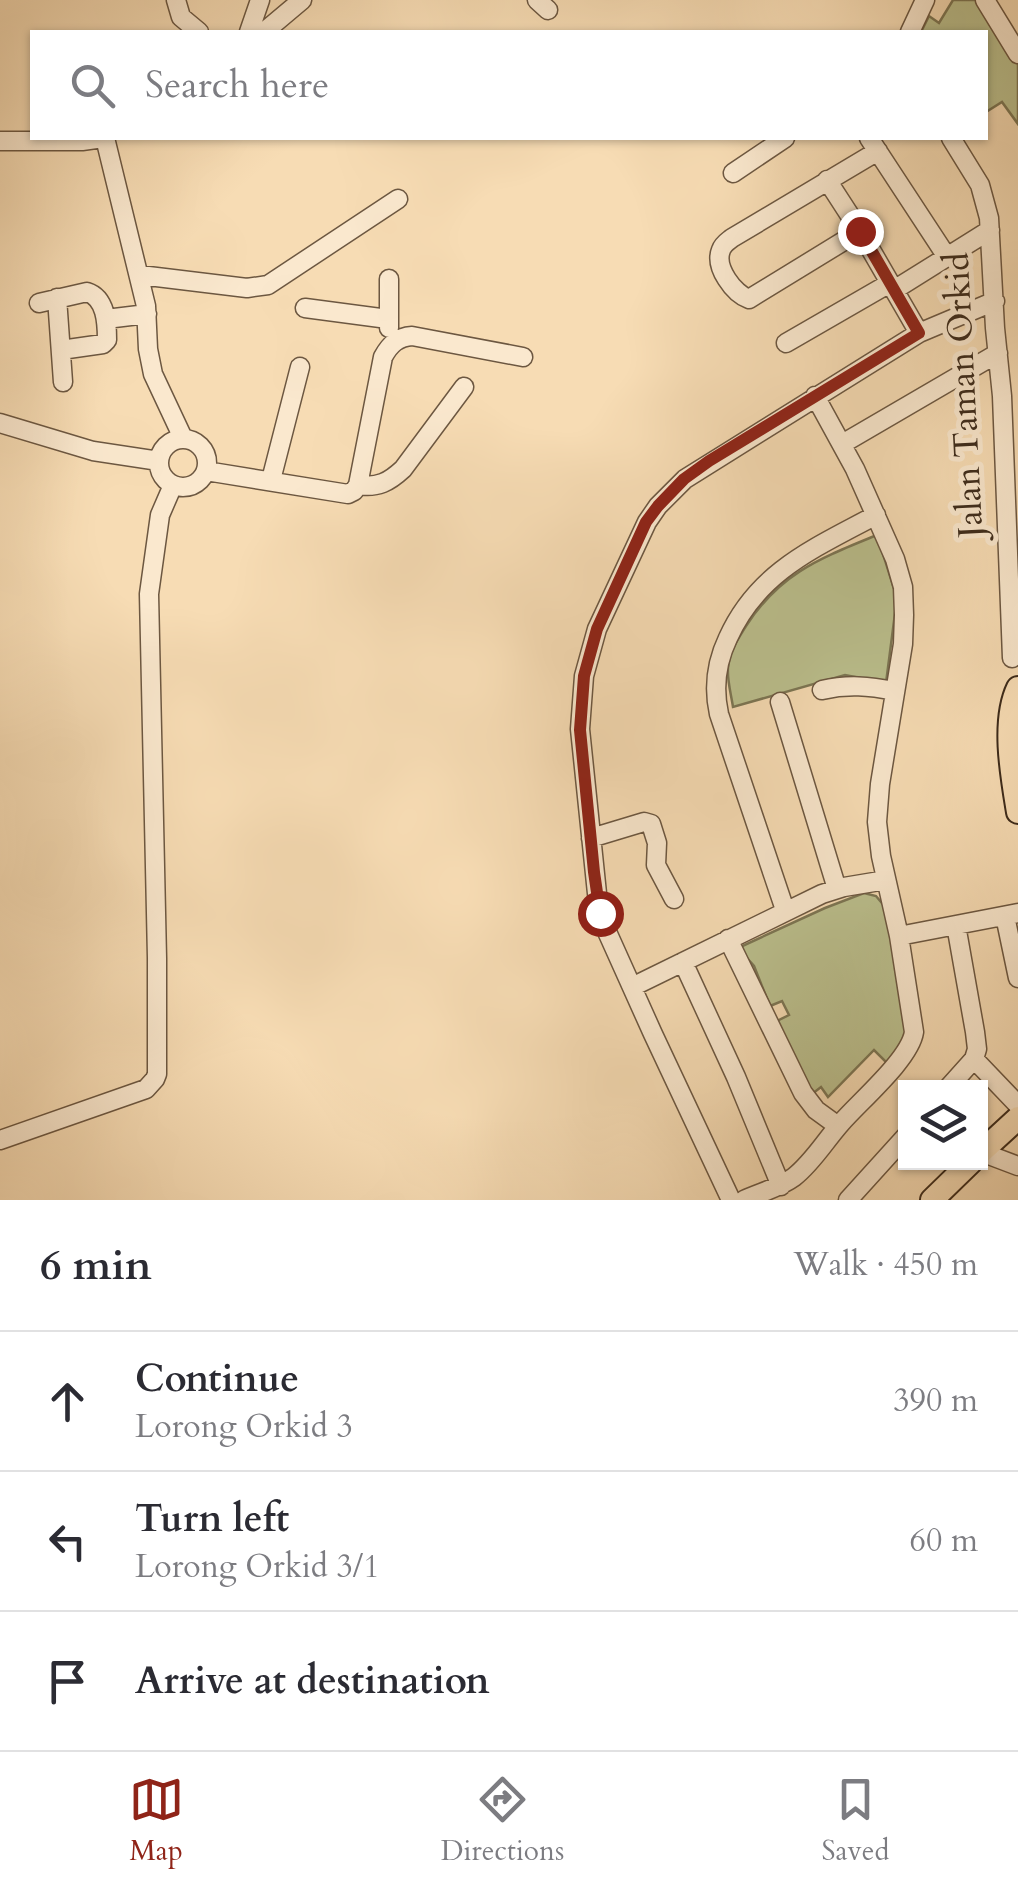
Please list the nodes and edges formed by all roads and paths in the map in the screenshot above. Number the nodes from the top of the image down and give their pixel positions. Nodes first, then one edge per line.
1 (176, 0) edge
2 (260, 0) edge
3 (302, 0) edge
4 (925, 0) edge
5 (985, 0) edge
6 (197, 30) edge
7 (250, 30) edge
8 (266, 30) edge
9 (911, 30) edge
10 (1018, 54) edge
11 (89, 140) edge
12 (104, 140) edge
13 (782, 140) edge
14 (953, 140) edge
15 (0, 141) edge
16 (873, 144) edge
17 (733, 173) dead end
18 (827, 180) junction
19 (398, 199) dead end
20 (990, 230) junction
21 (860, 231) junction
22 (947, 257) junction
23 (140, 275) junction
24 (389, 279) dead end
25 (892, 286) junction
26 (994, 301) junction
27 (306, 308) dead end
28 (146, 314) junction
29 (106, 319) junction
30 (388, 319) junction
31 (919, 333) junction
32 (392, 344) junction
33 (786, 344) dead end
34 (60, 350) junction
35 (998, 353) junction
36 (522, 357) dead end
37 (300, 368) dead end
38 (1009, 373) edge
39 (63, 382) dead end
40 (464, 387) dead end
41 (815, 396) junction
42 (0, 424) edge
43 (183, 438) junction
44 (842, 444) junction
45 (159, 461) junction
46 (206, 471) junction
47 (271, 480) junction
48 (173, 484) junction
49 (358, 485) junction
50 (876, 515) junction
51 (1012, 658) dead end
52 (1018, 688) edge
53 (822, 690) dead end
54 (895, 691) junction
55 (780, 702) dead end
56 (1018, 812) edge
57 (591, 838) junction
58 (886, 880) junction
59 (836, 890) junction
60 (674, 899) dead end
61 (785, 910) junction
62 (1012, 914) edge
63 (956, 925) junction
64 (899, 936) junction
65 (728, 939) junction
66 (683, 962) junction
67 (1018, 978) edge
68 (632, 987) junction
69 (974, 1059) junction
70 (955, 1080) edge
71 (1011, 1086) edge
72 (1018, 1105) edge
73 (1018, 1118) edge
74 (838, 1126) junction
75 (0, 1140) edge
76 (898, 1145) edge
77 (988, 1146) edge
78 (988, 1155) edge
79 (1018, 1166) edge
80 (962, 1170) edge
81 (782, 1185) junction
82 (732, 1200) edge
83 (744, 1200) edge
84 (796, 1200) edge
85 (848, 1200) edge
86 (932, 1200) edge

1 - 6 street
2 - 7 street
3 - 8 street
4 - 9 street
5 - 10 street
11 - 15 street
12 - 23 street
13 - 17 street
14 - 20 street, Jalan Taman Orkid
16 - 18 street
16 - 22 street
18 - 21 street
18 - 21 street
19 - 23 street
20 - 22 street
20 - 26 street, Jalan Taman Orkid
21 - 25 street
22 - 25 street
23 - 28 street
24 - 30 street
25 - 31 street
25 - 33 street
26 - 31 street
26 - 35 street, Jalan Taman Orkid
27 - 30 street
28 - 29 street
28 - 43 street
29 - 34 street
29 - 34 street
30 - 32 street
31 - 41 street
32 - 36 street
32 - 49 street
34 - 39 street
35 - 38 street, Jalan Taman Orkid
35 - 44 street
37 - 47 street
38 - 51 street, Jalan Taman Orkid
40 - 49 street
41 - 44 street
41 - 57 street
42 - 45 street
43 - 45 street
43 - 46 street
44 - 50 street
45 - 48 street
46 - 47 street
46 - 48 street
47 - 49 street
48 - 75 street
50 - 54 street
50 - 61 street
52 - 56 main road
53 - 54 street
54 - 58 street
55 - 59 street
57 - 60 street
57 - 68 street
58 - 59 street
58 - 64 street
59 - 61 street
61 - 65 street
62 - 63 street
62 - 67 street
63 - 64 street
63 - 69 street
64 - 74 street
65 - 66 street
65 - 74 street
66 - 68 street
66 - 81 street
68 - 82 street
69 - 70 street
69 - 71 street
71 - 72 street
73 - 77 main road
74 - 81 street
76 - 85 street
78 - 79 street
80 - 86 main road
81 - 83 street
81 - 84 street

